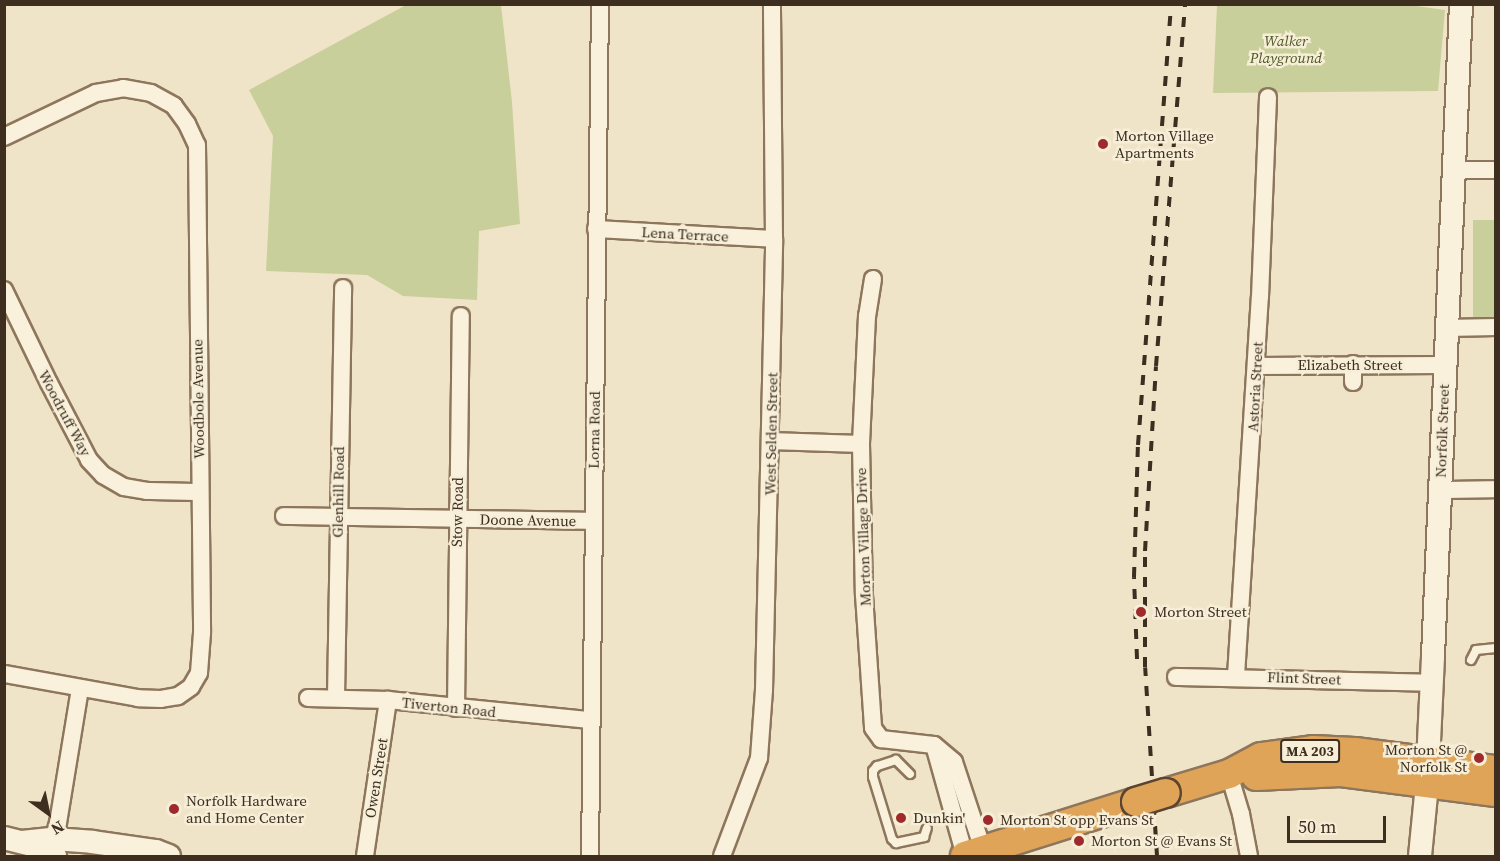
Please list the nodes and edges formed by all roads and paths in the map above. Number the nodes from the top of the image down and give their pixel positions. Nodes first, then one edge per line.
1 (600, 4) edge
2 (772, 4) edge
3 (1461, 4) edge
4 (1268, 97) dead end
5 (4, 137) edge
6 (1455, 170) junction
7 (1496, 170) edge
8 (596, 229) junction
9 (774, 239) junction
10 (873, 279) dead end
11 (343, 288) dead end
12 (4, 290) edge
13 (461, 316) dead end
14 (1496, 327) edge
15 (1446, 328) junction
16 (1353, 364) junction
17 (1444, 365) junction
18 (1256, 366) junction
19 (1353, 382) dead end
20 (770, 441) junction
21 (861, 444) junction
22 (1496, 489) edge
23 (1440, 490) junction
24 (199, 492) junction
25 (284, 516) dead end
26 (338, 518) junction
27 (457, 518) junction
28 (593, 521) junction
29 (1496, 648) edge
30 (1471, 660) dead end
31 (4, 674) edge
32 (1236, 676) junction
33 (1176, 677) dead end
34 (1432, 683) junction
35 (80, 689) junction
36 (336, 697) junction
37 (308, 698) dead end
38 (388, 700) junction
39 (456, 708) junction
40 (590, 720) junction
41 (1496, 770) edge
42 (1427, 772) junction
43 (909, 774) dead end
44 (1229, 774) junction
45 (1496, 792) edge
46 (927, 828) dead end
47 (13, 840) edge
48 (53, 850) edge
49 (974, 855) edge
50 (169, 856) edge
51 (364, 856) edge
52 (590, 856) edge
53 (723, 856) edge
54 (1250, 856) edge
55 (1420, 856) edge

1 - 8 street, Lorna Road
2 - 9 street, West Selden Street
3 - 6 main road, Norfolk Street
4 - 18 street, Astoria Street
5 - 24 street, Woodbole Avenue
6 - 7 street
6 - 15 main road, Norfolk Street
8 - 9 street, Lena Terrace
8 - 28 street, Lorna Road
9 - 20 street, West Selden Street
10 - 21 street, Morton Village Drive
11 - 26 street, Glenhill Road
12 - 24 street, Woodruff Way
13 - 27 street, Stow Road
14 - 15 street
15 - 17 main road, Norfolk Street
16 - 17 street, Elizabeth Street
16 - 18 street, Elizabeth Street
16 - 19 street
17 - 23 main road, Norfolk Street
18 - 32 street, Astoria Street
20 - 21 street
20 - 53 street, West Selden Street
21 - 49 street, Morton Village Drive
22 - 23 street
23 - 34 main road, Norfolk Street
24 - 35 street, Woodbole Avenue
25 - 26 street, Doone Avenue
26 - 27 street, Doone Avenue
26 - 36 street, Glenhill Road
27 - 28 street, Doone Avenue
27 - 39 street, Stow Road
28 - 40 street, Lorna Road
29 - 30 lane
31 - 35 street, Woodbole Avenue
32 - 33 street, Flint Street
32 - 34 street, Flint Street
34 - 42 main road, Norfolk Street
35 - 48 street
36 - 37 street, Tiverton Road
36 - 38 street, Tiverton Road
38 - 39 street, Tiverton Road
38 - 51 street, Owen Street
39 - 40 street, Tiverton Road
40 - 52 street, Lorna Road
41 - 42 highway, MA 203
42 - 44 highway, MA 203
42 - 45 highway, MA 203
42 - 55 main road, Norfolk Street
43 - 46 lane
44 - 49 highway, MA 203, bridge
44 - 54 street
47 - 48 main road
48 - 50 main road

